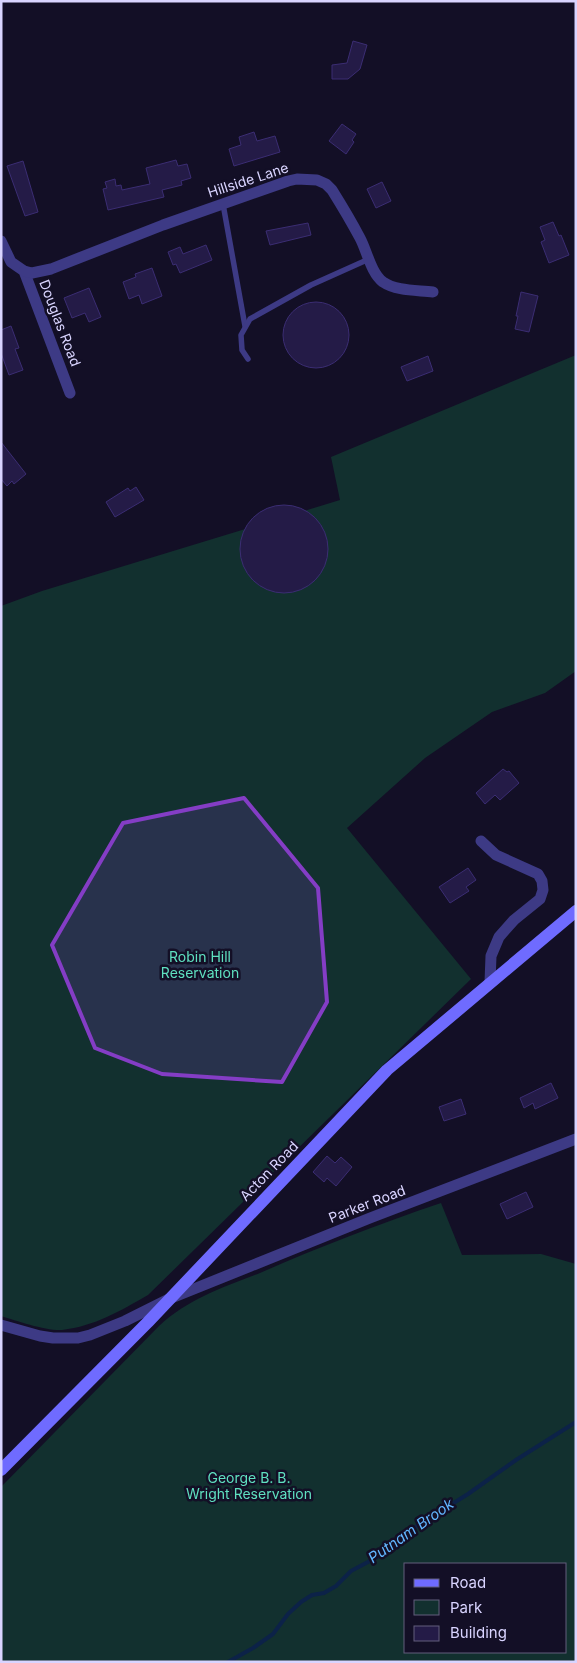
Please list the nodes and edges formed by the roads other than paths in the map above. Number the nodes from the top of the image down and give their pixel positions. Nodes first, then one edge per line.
1 (224, 204) junction
2 (1, 242) edge
3 (370, 259) junction
4 (24, 272) junction
5 (433, 292) dead end
6 (245, 326) junction
7 (248, 359) dead end
8 (70, 393) dead end
9 (481, 841) dead end
10 (576, 911) edge
11 (490, 982) junction
12 (576, 1139) edge
13 (169, 1299) junction
14 (1, 1325) edge
15 (1, 1470) edge

1 - 3 street, Hillside Lane
1 - 4 street, Hillside Lane
1 - 6 lane
2 - 4 street, Douglas Road
3 - 5 street, Hillside Lane
3 - 6 lane
4 - 8 street, Douglas Road
6 - 7 lane
9 - 11 street
10 - 11 main road, Acton Road
11 - 13 main road, Acton Road
12 - 13 street, Parker Road
13 - 14 street, Parker Road
13 - 15 main road, Acton Road

